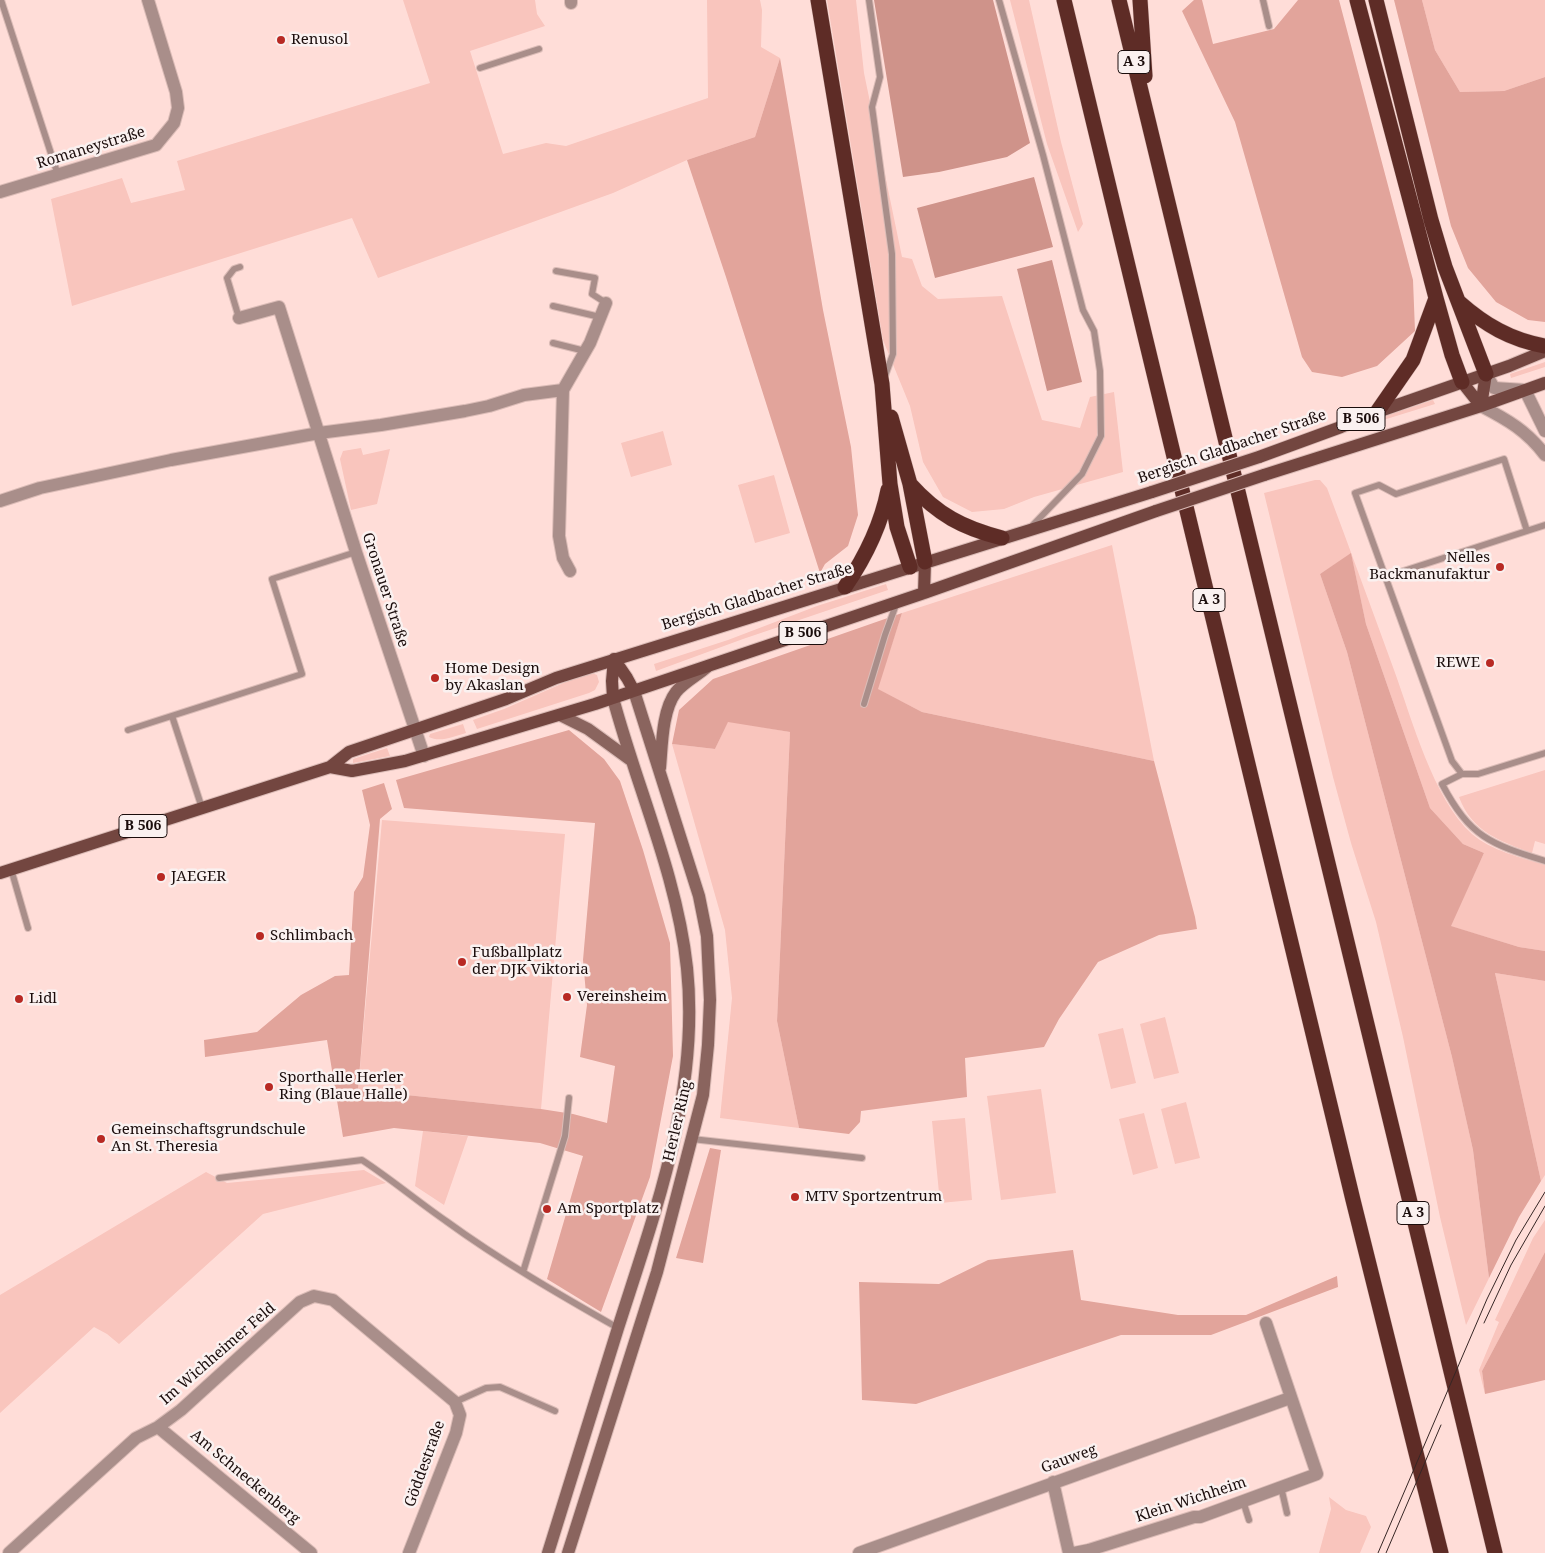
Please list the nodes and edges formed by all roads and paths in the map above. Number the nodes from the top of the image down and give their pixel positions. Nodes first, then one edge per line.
1 (1, 0) edge
2 (148, 0) edge
3 (818, 0) edge
4 (869, 0) edge
5 (999, 0) edge
6 (1064, 0) edge
7 (1119, 0) edge
8 (1140, 0) edge
9 (1263, 0) edge
10 (1357, 0) edge
11 (1376, 0) edge
12 (1269, 26) dead end
13 (538, 49) dead end
14 (480, 68) dead end
15 (1149, 125) junction
16 (58, 174) junction
17 (0, 192) edge
18 (240, 267) dead end
19 (556, 271) dead end
20 (1436, 298) junction
21 (1457, 301) junction
22 (606, 303) joint
23 (553, 306) dead end
24 (600, 316) junction
25 (239, 318) joint
26 (553, 343) dead end
27 (1545, 346) edge
28 (585, 351) junction
29 (1545, 351) edge
30 (1486, 374) junction
31 (1462, 382) junction
32 (1545, 383) edge
33 (882, 384) junction
34 (563, 390) junction
35 (1525, 390) junction
36 (1481, 406) junction
37 (1377, 412) junction
38 (1545, 431) edge
39 (319, 433) junction
40 (1545, 455) edge
41 (890, 484) junction
42 (910, 484) junction
43 (0, 501) edge
44 (1545, 525) edge
45 (1029, 530) junction
46 (1528, 531) junction
47 (1002, 538) junction
48 (356, 552) junction
49 (925, 562) junction
50 (910, 567) junction
51 (570, 571) dead end
52 (1385, 577) junction
53 (845, 587) junction
54 (924, 592) junction
55 (898, 601) junction
56 (614, 659) junction
57 (708, 667) junction
58 (634, 691) junction
59 (613, 698) junction
60 (864, 704) dead end
61 (560, 715) junction
62 (172, 716) junction
63 (128, 730) dead end
64 (415, 730) junction
65 (1545, 752) edge
66 (424, 756) junction
67 (632, 761) junction
68 (330, 767) junction
69 (660, 773) junction
70 (1462, 774) junction
71 (202, 808) junction
72 (1545, 861) edge
73 (6, 871) edge
74 (28, 928) dead end
75 (569, 1098) dead end
76 (692, 1139) junction
77 (862, 1158) dead end
78 (219, 1178) dead end
79 (523, 1272) junction
80 (1266, 1323) dead end
81 (618, 1328) junction
82 (1290, 1398) junction
83 (455, 1402) junction
84 (555, 1411) dead end
85 (158, 1427) junction
86 (1053, 1482) junction
87 (1281, 1487) junction
88 (1243, 1501) junction
89 (1287, 1513) dead end
90 (1249, 1520) dead end
91 (9, 1553) edge
92 (311, 1553) edge
93 (409, 1553) edge
94 (548, 1553) edge
95 (568, 1553) edge
96 (859, 1553) edge
97 (1069, 1553) edge
98 (1074, 1553) edge
99 (1441, 1553) edge
100 (1495, 1553) edge

1 - 16 lane
2 - 16 street, Romaneystraße
3 - 33 highway
4 - 33 lane
5 - 45 lane
6 - 99 highway, A 3
7 - 15 highway, A 3
8 - 15 highway
9 - 12 lane
10 - 20 highway
11 - 21 highway
13 - 14 lane
15 - 100 highway, A 3
16 - 17 street, Romaneystraße
18 - 25 lane
19 - 22 lane
20 - 31 highway
20 - 37 highway
21 - 27 highway
21 - 30 highway
22 - 24 street
23 - 24 lane
24 - 28 street
25 - 39 street, Gronauer Straße
26 - 28 lane
28 - 34 street
29 - 30 main road, Bergisch Gladbacher Straße / B 506
30 - 31 main road, Bergisch Gladbacher Straße / B 506
30 - 35 street
30 - 36 main road
31 - 36 main road
31 - 37 main road, Bergisch Gladbacher Straße / B 506
32 - 35 main road, Bergisch Gladbacher Straße / B 506
33 - 41 highway
33 - 42 highway
34 - 39 street
34 - 51 street
35 - 36 main road, Bergisch Gladbacher Straße / B 506
35 - 38 street
36 - 40 street
36 - 54 main road, Bergisch Gladbacher Straße / B 506, bridge
37 - 45 main road, Bergisch Gladbacher Straße / B 506, bridge
39 - 43 street
39 - 48 street, Gronauer Straße
41 - 50 highway
41 - 53 highway
42 - 47 highway
42 - 49 highway
44 - 46 lane
45 - 47 main road, Bergisch Gladbacher Straße / B 506
46 - 52 lane
46 - 52 lane
47 - 49 main road, Bergisch Gladbacher Straße / B 506
48 - 62 lane
48 - 64 street, Gronauer Straße
49 - 50 main road, Bergisch Gladbacher Straße / B 506
49 - 54 main road
50 - 53 main road, Bergisch Gladbacher Straße / B 506
50 - 54 main road
52 - 70 lane
53 - 56 main road, Bergisch Gladbacher Straße / B 506
54 - 55 main road, Bergisch Gladbacher Straße / B 506
55 - 57 main road, Bergisch Gladbacher Straße / B 506
55 - 60 lane
56 - 58 main road
56 - 59 main road
56 - 64 main road, Bergisch Gladbacher Straße / B 506
57 - 58 main road, Bergisch Gladbacher Straße / B 506
57 - 69 main road
58 - 59 main road, Bergisch Gladbacher Straße / B 506
58 - 69 main road, Herler Ring
59 - 61 main road, Bergisch Gladbacher Straße / B 506
59 - 67 main road, Herler Ring
61 - 66 main road, Bergisch Gladbacher Straße / B 506
61 - 67 main road
62 - 63 lane
62 - 71 lane
64 - 66 street, Gronauer Straße
64 - 68 main road, Bergisch Gladbacher Straße / B 506
65 - 70 lane
66 - 68 main road, Bergisch Gladbacher Straße / B 506
67 - 81 main road, Herler Ring
68 - 71 main road, Bergisch Gladbacher Straße / B 506
69 - 76 main road, Herler Ring
70 - 72 lane
71 - 73 main road, Bergisch Gladbacher Straße / B 506
73 - 74 lane
75 - 79 lane
76 - 77 lane
76 - 95 main road, Herler Ring
78 - 79 lane
79 - 81 lane
80 - 82 street
81 - 94 main road, Herler Ring
82 - 86 street, Gauweg
82 - 87 street, Klein Wichheim
83 - 84 lane
83 - 85 street, Im Wichheimer Feld
83 - 93 street, Göddestraße
85 - 91 street, Im Wichheimer Feld
85 - 92 street, Am Schneckenberg
86 - 96 street, Gauweg
86 - 97 street
87 - 88 street, Klein Wichheim
87 - 89 lane
88 - 90 lane
88 - 98 street, Klein Wichheim

